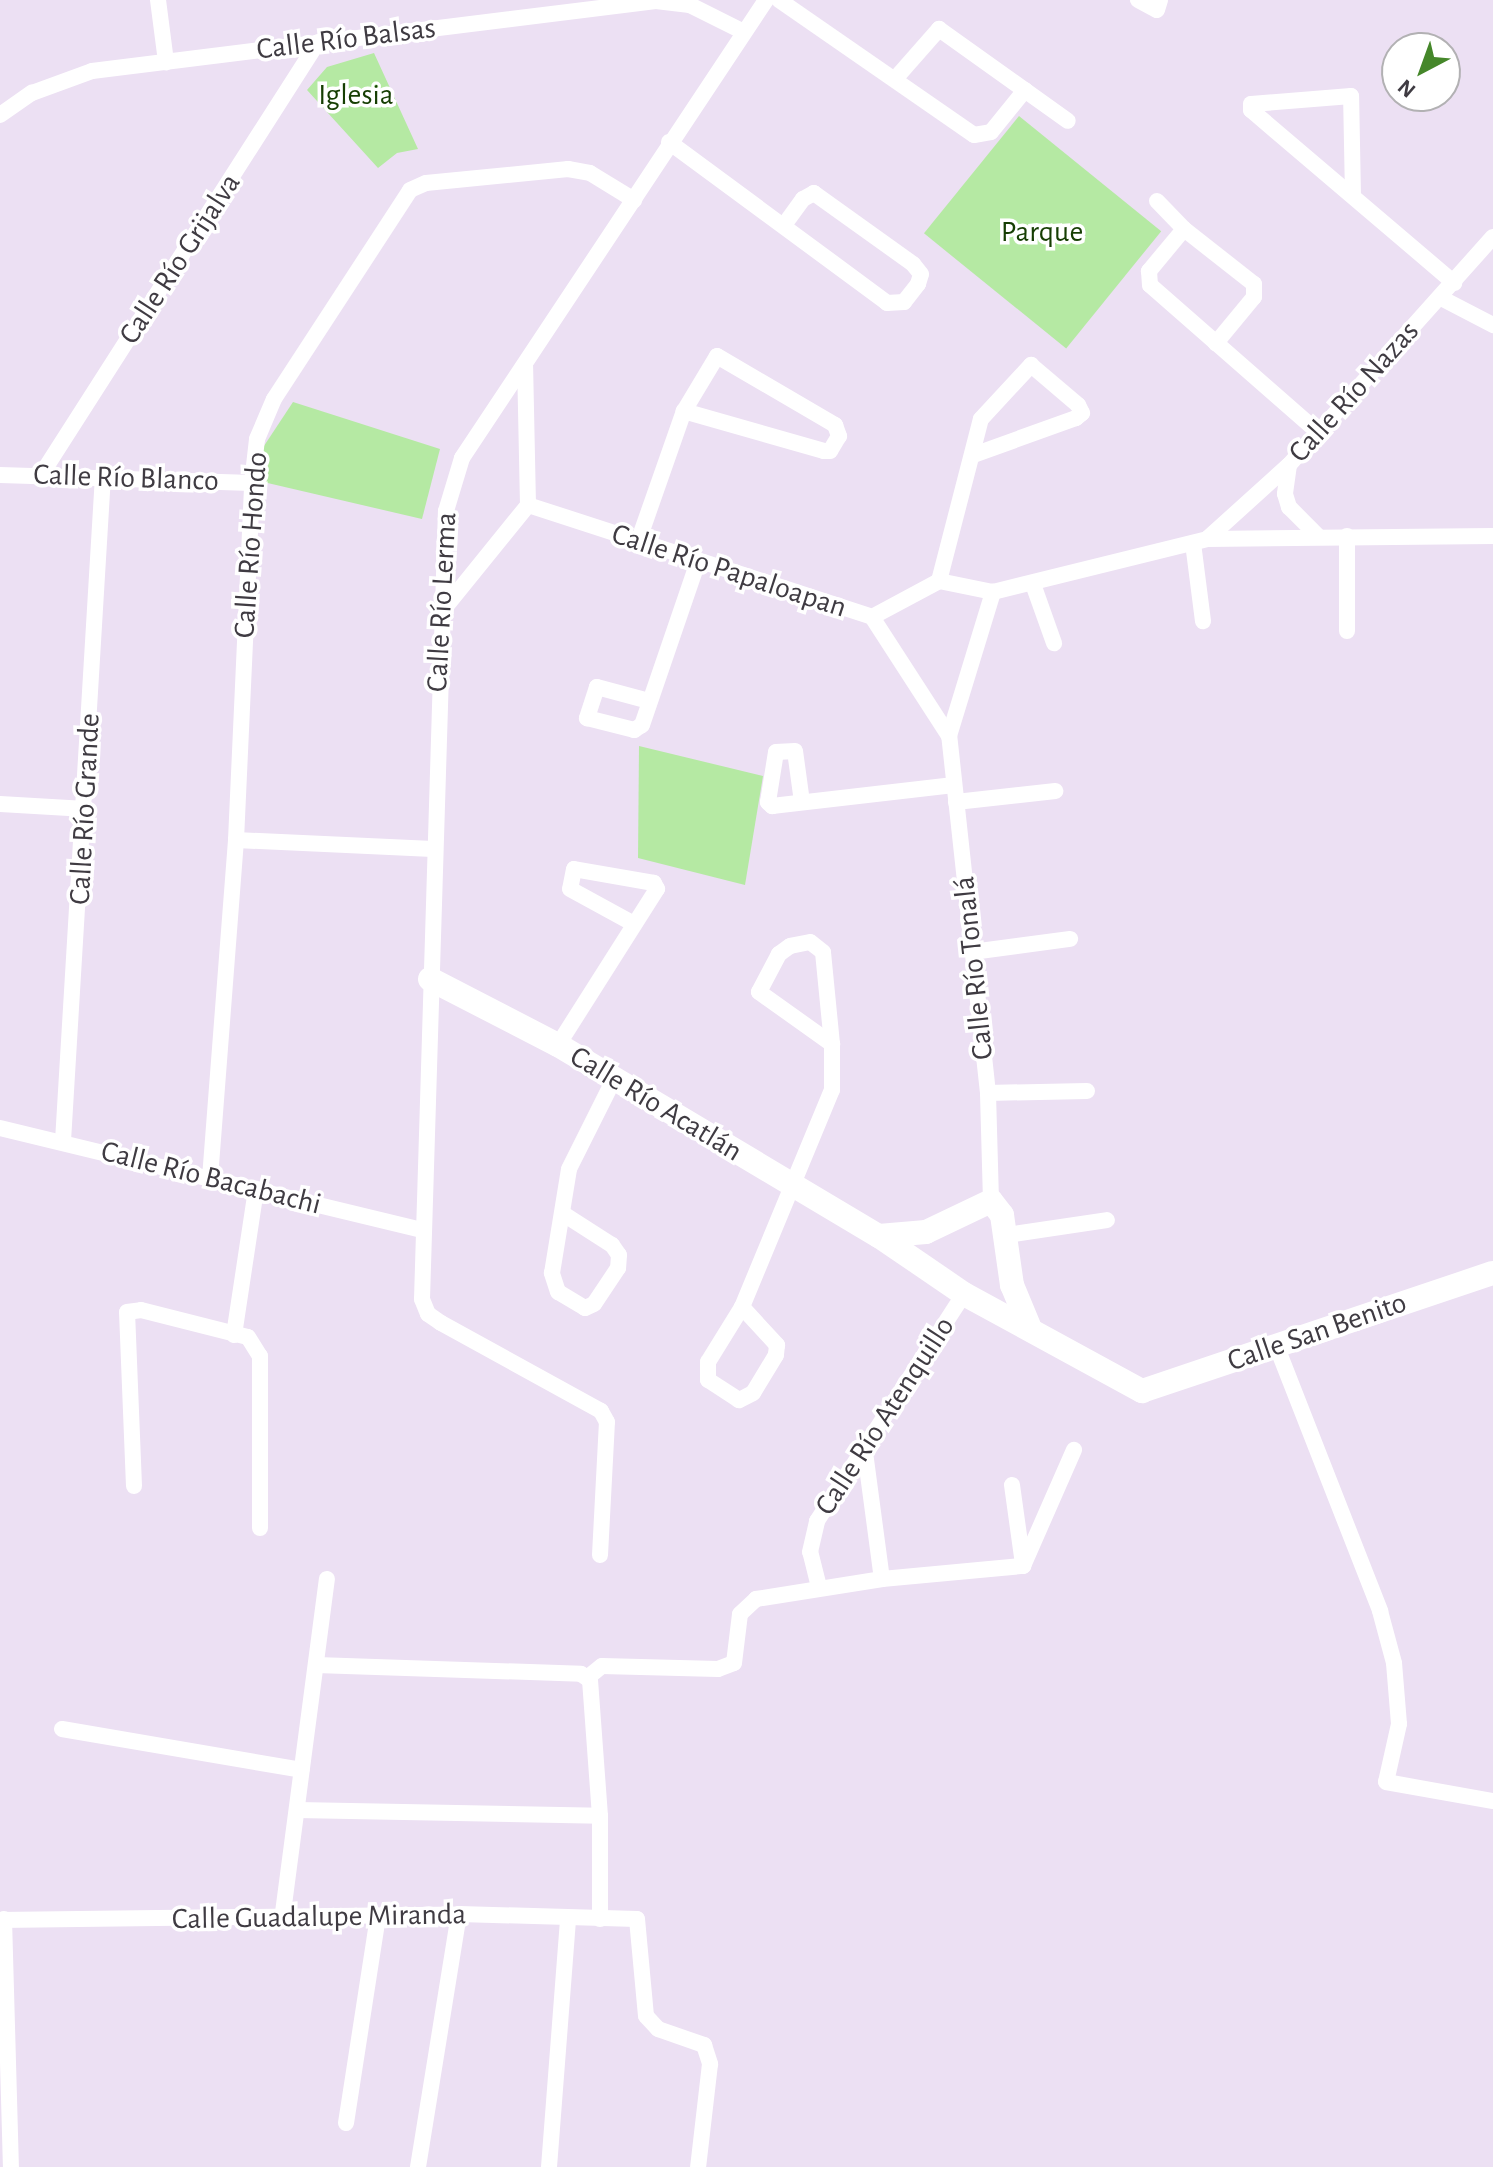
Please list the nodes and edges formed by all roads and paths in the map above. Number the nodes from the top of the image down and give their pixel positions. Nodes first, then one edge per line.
1 (158, 0) edge
2 (766, 0) edge
3 (779, 0) edge
4 (1138, 0) edge
5 (1160, 0) edge
6 (581, 6) edge
7 (744, 32) junction
8 (318, 42) junction
9 (166, 62) junction
10 (895, 79) junction
11 (1025, 90) junction
12 (0, 115) edge
13 (1068, 121) dead end
14 (669, 142) junction
15 (1353, 196) junction
16 (634, 200) junction
17 (1157, 201) dead end
18 (784, 225) junction
19 (1184, 229) junction
20 (1493, 237) edge
21 (1454, 283) junction
22 (1441, 298) junction
23 (1493, 325) edge
24 (1216, 343) junction
25 (525, 366) junction
26 (684, 411) junction
27 (1319, 433) junction
28 (973, 455) junction
29 (1289, 465) junction
30 (0, 475) edge
31 (41, 475) junction
32 (103, 476) junction
33 (252, 483) junction
34 (528, 505) junction
35 (1317, 535) junction
36 (1347, 536) junction
37 (1493, 536) edge
38 (1200, 541) junction
39 (638, 542) junction
40 (698, 561) junction
41 (939, 581) junction
42 (1033, 584) junction
43 (993, 592) junction
44 (439, 615) junction
45 (872, 617) junction
46 (1203, 621) dead end
47 (1347, 631) dead end
48 (1054, 643) dead end
49 (649, 701) junction
50 (949, 736) junction
51 (954, 785) junction
52 (1055, 791) dead end
53 (802, 802) dead end
54 (956, 802) junction
55 (0, 804) edge
56 (86, 809) junction
57 (236, 840) junction
58 (433, 849) junction
59 (634, 924) junction
60 (1070, 939) dead end
61 (972, 952) junction
62 (430, 979) junction
63 (832, 1044) junction
64 (558, 1045) junction
65 (614, 1079) junction
66 (1087, 1091) dead end
67 (988, 1093) junction
68 (0, 1128) edge
69 (63, 1141) junction
70 (210, 1178) junction
71 (791, 1184) junction
72 (256, 1189) junction
73 (991, 1201) junction
74 (565, 1215) junction
75 (1107, 1220) dead end
76 (421, 1230) junction
77 (926, 1232) junction
78 (1007, 1235) junction
79 (879, 1236) junction
80 (922, 1267) junction
81 (1493, 1273) edge
82 (1012, 1285) junction
83 (964, 1294) junction
84 (988, 1305) junction
85 (742, 1307) junction
86 (1029, 1326) junction
87 (234, 1335) junction
88 (1276, 1345) junction
89 (1142, 1391) joint
90 (1074, 1450) dead end
91 (865, 1452) junction
92 (1012, 1485) dead end
93 (134, 1486) dead end
94 (260, 1528) dead end
95 (600, 1555) dead end
96 (1023, 1566) junction
97 (327, 1579) dead end
98 (882, 1579) junction
99 (819, 1587) junction
100 (316, 1665) junction
101 (587, 1678) junction
102 (62, 1729) dead end
103 (302, 1770) junction
104 (1493, 1801) edge
105 (297, 1810) junction
106 (600, 1816) junction
107 (459, 1914) junction
108 (378, 1917) junction
109 (568, 1918) junction
110 (600, 1919) junction
111 (2, 1920) edge
112 (282, 1920) junction
113 (346, 2123) dead end
114 (11, 2167) edge
115 (418, 2167) edge
116 (549, 2167) edge
117 (698, 2167) edge

1 - 9 street
2 - 7 street, Calle Río Lerma
3 - 10 street
4 - 5 street
6 - 7 street, Calle Río Balsas
6 - 8 street, Calle Río Balsas
7 - 14 street, Calle Río Lerma
8 - 9 street, Calle Río Balsas
8 - 31 street, Calle Río Grijalva
9 - 12 street, Calle Río Balsas
10 - 11 street
10 - 11 street
11 - 13 street
14 - 16 street, Calle Río Lerma
14 - 18 street
15 - 15 street
15 - 21 street
16 - 25 street, Calle Río Lerma
16 - 33 street, Calle Río Hondo
17 - 19 street
18 - 18 street
19 - 24 street
19 - 24 street
20 - 21 street, Calle Río Nazas
21 - 22 street, Calle Río Nazas
22 - 23 street
22 - 27 street, Calle Río Nazas
24 - 27 street
25 - 34 street
25 - 44 street, Calle Río Lerma
26 - 26 street
26 - 39 street
27 - 29 street, Calle Río Nazas
28 - 28 street
28 - 41 street
29 - 35 street
29 - 38 street, Calle Río Nazas
30 - 31 street, Calle Río Blanco
31 - 32 street, Calle Río Blanco
32 - 33 street, Calle Río Blanco
32 - 56 street, Calle Río Grande
33 - 57 street, Calle Río Hondo
34 - 39 street, Calle Río Papaloapan
34 - 44 street
35 - 36 street
35 - 38 street
36 - 37 street
36 - 47 street
38 - 42 street
38 - 46 street
39 - 40 street, Calle Río Papaloapan
40 - 45 street, Calle Río Papaloapan
40 - 49 street
41 - 43 street
41 - 45 street, Calle Río Papaloapan
42 - 43 street
42 - 48 street
43 - 50 street, Calle Río Tonalá
44 - 58 street, Calle Río Lerma
45 - 50 street, Calle Río Tonalá
49 - 49 street
50 - 51 street, Calle Río Tonalá
51 - 53 street
51 - 54 street, Calle Río Tonalá
52 - 54 street
54 - 61 street, Calle Río Tonalá
55 - 56 street
56 - 69 street, Calle Río Grande
57 - 58 street
57 - 70 street, Calle Río Hondo
58 - 62 street, Calle Río Lerma
59 - 59 street
59 - 64 street
60 - 61 street
61 - 67 street, Calle Río Tonalá
62 - 64 street, Calle Río Acatlán
62 - 76 street, Calle Río Lerma
63 - 63 street
63 - 71 street
64 - 65 street, Calle Río Acatlán
65 - 71 street, Calle Río Acatlán
65 - 74 street
66 - 67 street
67 - 73 street, Calle Río Tonalá
68 - 69 street, Calle Río Bacabachi
69 - 70 street, Calle Río Bacabachi
70 - 72 street, Calle Río Bacabachi
71 - 79 street, Calle Río Acatlán
71 - 85 street
72 - 76 street, Calle Río Bacabachi
72 - 87 street
73 - 77 street
73 - 78 street
74 - 74 street
75 - 78 street
76 - 95 street, Calle Río Lerma
77 - 79 street
77 - 80 street
78 - 82 street
79 - 80 street, Calle Río Acatlán
80 - 83 street, Calle Río Acatlán
81 - 88 street, Calle San Benito
82 - 84 street
82 - 86 street
83 - 84 street, Calle Río Acatlán
83 - 91 street, Calle Río Atenquillo
84 - 86 street, Calle Río Acatlán
85 - 85 street
86 - 89 street, Calle Río Acatlán
87 - 93 street
87 - 94 street
88 - 89 street, Calle San Benito
88 - 104 street
90 - 96 street
91 - 98 street
91 - 99 street, Calle Río Atenquillo
92 - 96 street
96 - 98 street
97 - 100 street
98 - 99 street
99 - 101 street
100 - 101 street
100 - 103 street
101 - 106 street
102 - 103 street
103 - 105 street
105 - 106 street
105 - 112 street
106 - 110 street
107 - 108 street, Calle Guadalupe Miranda
107 - 109 street, Calle Guadalupe Miranda
107 - 115 street
108 - 112 street, Calle Guadalupe Miranda
108 - 113 street
109 - 110 street, Calle Guadalupe Miranda
109 - 116 street
110 - 117 street, Calle Guadalupe Miranda
111 - 112 street, Calle Guadalupe Miranda
111 - 114 street

